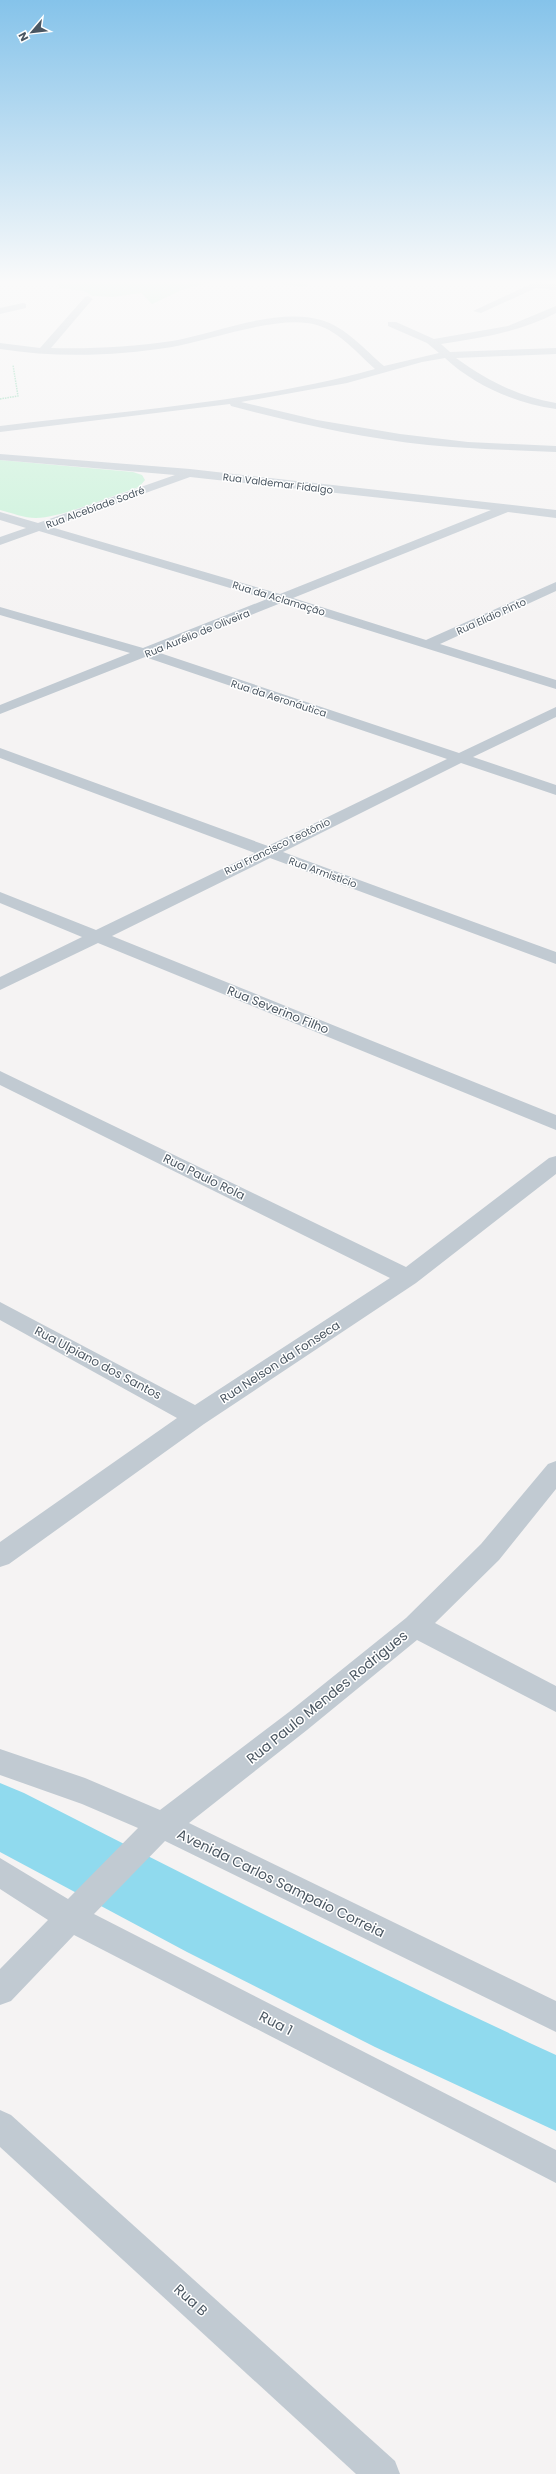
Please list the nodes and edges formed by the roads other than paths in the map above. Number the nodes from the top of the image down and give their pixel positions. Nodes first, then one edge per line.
1 (263, 395) edge
2 (518, 395) edge
3 (227, 402) junction
4 (556, 406) edge
5 (0, 429) edge
6 (556, 448) edge
7 (0, 457) edge
8 (190, 473) junction
9 (506, 510) junction
10 (556, 514) edge
11 (0, 516) edge
12 (39, 527) junction
13 (0, 541) edge
14 (556, 586) edge
15 (282, 599) junction
16 (0, 611) edge
17 (426, 645) junction
18 (145, 654) junction
19 (556, 685) edge
20 (0, 710) edge
21 (556, 711) edge
22 (0, 753) edge
23 (460, 758) junction
24 (556, 790) edge
25 (267, 851) junction
26 (0, 897) edge
27 (95, 937) junction
28 (556, 958) edge
29 (0, 984) edge
30 (0, 1077) edge
31 (556, 1123) edge
32 (556, 1163) edge
33 (408, 1277) junction
34 (0, 1310) edge
35 (196, 1416) junction
36 (556, 1471) edge
37 (0, 1556) edge
38 (415, 1626) junction
39 (556, 1700) edge
40 (0, 1762) edge
41 (158, 1829) junction
42 (0, 1872) edge
43 (76, 1912) junction
44 (0, 1990) edge
45 (556, 2017) edge
46 (0, 2126) edge
47 (556, 2167) edge
48 (382, 2474) edge

1 - 3 street
2 - 4 street
3 - 5 street
3 - 6 street
7 - 8 street, Rua Valdemar Fidalgo
8 - 9 street, Rua Valdemar Fidalgo
8 - 12 street, Rua Alcebíade Sodré
9 - 10 street, Rua Valdemar Fidalgo
9 - 15 street, Rua Aurélio de Oliveira
11 - 12 street, Rua da Aclamação
12 - 13 street, Rua Alcebíade Sodré
12 - 15 street, Rua da Aclamação
14 - 17 street, Rua Elidio Pinto
15 - 17 street, Rua da Aclamação
15 - 18 street, Rua Aurélio de Oliveira
16 - 18 street, Rua da Aeronáutica
17 - 19 street, Rua da Aclamação
18 - 20 street, Rua Aurélio de Oliveira
18 - 23 street, Rua da Aeronáutica
21 - 23 street, Rua Francisco Teotônio
22 - 25 street, Rua Armistício
23 - 24 street, Rua da Aeronáutica
23 - 25 street, Rua Francisco Teotônio
25 - 27 street, Rua Francisco Teotônio
25 - 28 street, Rua Armistício
26 - 27 street, Rua Severino Filho
27 - 29 street, Rua Francisco Teotônio
27 - 31 street, Rua Severino Filho
30 - 33 street, Rua Paulo Rola
32 - 33 street, Rua Nelson da Fonseca
33 - 35 street, Rua Nelson da Fonseca
34 - 35 street, Rua Ulpiano dos Santos
35 - 37 street, Rua Nelson da Fonseca
36 - 38 street, Rua Paulo Mendes Rodrigues
38 - 39 street
38 - 41 street, Rua Paulo Mendes Rodrigues
40 - 41 street, Avenida Carlos Sampaio Correia
41 - 43 street, Rua Paulo Mendes Rodrigues
41 - 45 street, Avenida Carlos Sampaio Correia
42 - 43 street, Rua 1
43 - 44 street, Rua Paulo Mendes Rodrigues
43 - 47 street, Rua 1
46 - 48 street, Rua B

